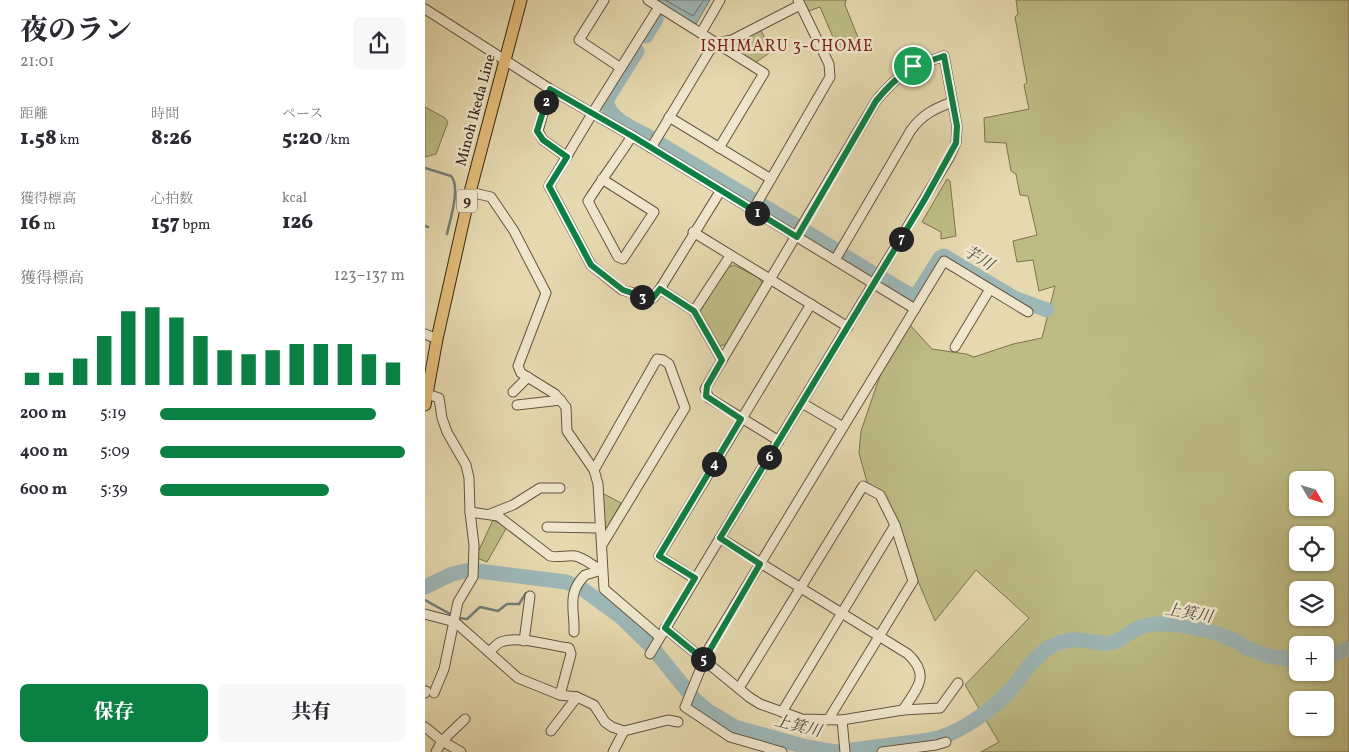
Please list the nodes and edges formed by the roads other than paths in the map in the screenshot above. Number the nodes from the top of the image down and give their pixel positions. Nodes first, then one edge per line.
1 (521, 0) edge
2 (604, 0) edge
3 (648, 0) edge
4 (720, 0) edge
5 (799, 3) edge
6 (659, 7) junction
7 (425, 8) edge
8 (701, 33) junction
9 (717, 44) junction
10 (505, 58) junction
11 (621, 68) junction
12 (550, 89) junction
13 (952, 102) junction
14 (591, 114) junction
15 (669, 118) junction
16 (632, 136) junction
17 (651, 148) junction
18 (719, 148) junction
19 (567, 157) junction
20 (603, 179) junction
21 (771, 179) junction
22 (721, 190) junction
23 (469, 192) junction
24 (756, 205) junction
25 (693, 232) junction
26 (797, 237) junction
27 (730, 256) junction
28 (835, 260) junction
29 (771, 280) junction
30 (874, 284) junction
31 (660, 289) junction
32 (990, 289) junction
33 (811, 304) junction
34 (915, 309) junction
35 (694, 311) junction
36 (1028, 312) dead end
37 (848, 327) junction
38 (425, 334) edge
39 (437, 339) junction
40 (955, 346) dead end
41 (722, 360) junction
42 (528, 377) junction
43 (513, 392) dead end
44 (426, 400) edge
45 (561, 400) junction
46 (802, 403) junction
47 (517, 406) dead end
48 (741, 419) junction
49 (843, 427) junction
50 (779, 441) junction
51 (593, 470) junction
52 (560, 488) dead end
53 (470, 512) junction
54 (490, 514) junction
55 (895, 525) junction
56 (547, 527) dead end
57 (600, 528) junction
58 (720, 538) junction
59 (601, 545) junction
60 (760, 564) junction
61 (602, 570) junction
62 (695, 578) junction
63 (800, 589) junction
64 (530, 596) dead end
65 (842, 612) junction
66 (425, 614) edge
67 (455, 622) junction
68 (665, 628) junction
69 (574, 632) dead end
70 (880, 636) junction
71 (660, 637) junction
72 (524, 641) junction
73 (652, 651) dead end
74 (489, 652) junction
75 (704, 660) junction
76 (958, 683) dead end
77 (739, 688) junction
78 (428, 692) edge
79 (560, 695) junction
80 (577, 696) junction
81 (903, 710) junction
82 (782, 712) junction
83 (465, 719) dead end
84 (829, 720) junction
85 (842, 720) junction
86 (678, 722) dead end
87 (425, 726) edge
88 (551, 731) dead end
89 (624, 731) junction
90 (442, 741) junction
91 (946, 742) dead end
92 (845, 749) edge
93 (436, 752) edge
94 (461, 752) edge
95 (613, 752) edge
96 (782, 752) edge
97 (882, 752) edge

1 - 10 main road, Minoh Ikeda Line / 9
2 - 11 street
3 - 6 street
4 - 8 street
5 - 9 street
5 - 21 street
6 - 8 street
6 - 11 street
7 - 10 street
8 - 9 street
9 - 15 street
9 - 18 street
10 - 12 street
10 - 23 main road, Minoh Ikeda Line / 9
11 - 14 street
12 - 14 street
12 - 19 street
13 - 26 street
13 - 28 street
13 - 30 street
14 - 16 street
14 - 19 street
15 - 17 street
15 - 18 street
16 - 17 street
16 - 20 street
17 - 22 street
18 - 21 street
19 - 31 street
20 - 20 street
21 - 24 street
22 - 24 street
22 - 25 street
23 - 39 main road, Minoh Ikeda Line / 9
23 - 42 street
24 - 26 street
25 - 27 street
25 - 31 street
26 - 28 street
26 - 29 street
27 - 29 street
27 - 35 street
28 - 30 street
29 - 33 street
29 - 41 street
30 - 34 street
30 - 37 street
31 - 35 street
32 - 34 street
32 - 36 street
32 - 40 street
33 - 37 street
33 - 48 street
34 - 49 street
35 - 41 street
37 - 46 street
38 - 39 street
39 - 44 main road, Minoh Ikeda Line / 9
41 - 48 street
42 - 43 street
42 - 45 street
44 - 53 street
45 - 47 street
45 - 51 street
46 - 49 street
46 - 50 street
48 - 50 street
48 - 62 street
49 - 60 street
50 - 58 street
51 - 57 street
51 - 59 street
52 - 54 street
53 - 54 street
53 - 67 street
54 - 61 street
55 - 63 street
55 - 65 street
55 - 70 street
56 - 57 street
57 - 59 street
58 - 60 street
58 - 62 street
59 - 61 street
60 - 63 street
60 - 75 street
61 - 69 street
61 - 71 street
62 - 68 street
63 - 65 street
63 - 77 street
64 - 72 street
65 - 70 street
65 - 82 street
66 - 67 street
67 - 74 street
67 - 78 street
68 - 71 street
68 - 75 street
70 - 81 street
70 - 84 street
71 - 73 street
72 - 74 street
72 - 79 street
74 - 79 street
75 - 77 street
75 - 96 street
76 - 81 street
77 - 82 street
79 - 80 street
80 - 88 street
80 - 89 street
81 - 85 street
82 - 84 street
83 - 90 street
84 - 85 street
85 - 92 street
86 - 89 street
87 - 90 street
89 - 95 street
90 - 93 street
90 - 94 street
91 - 97 street

